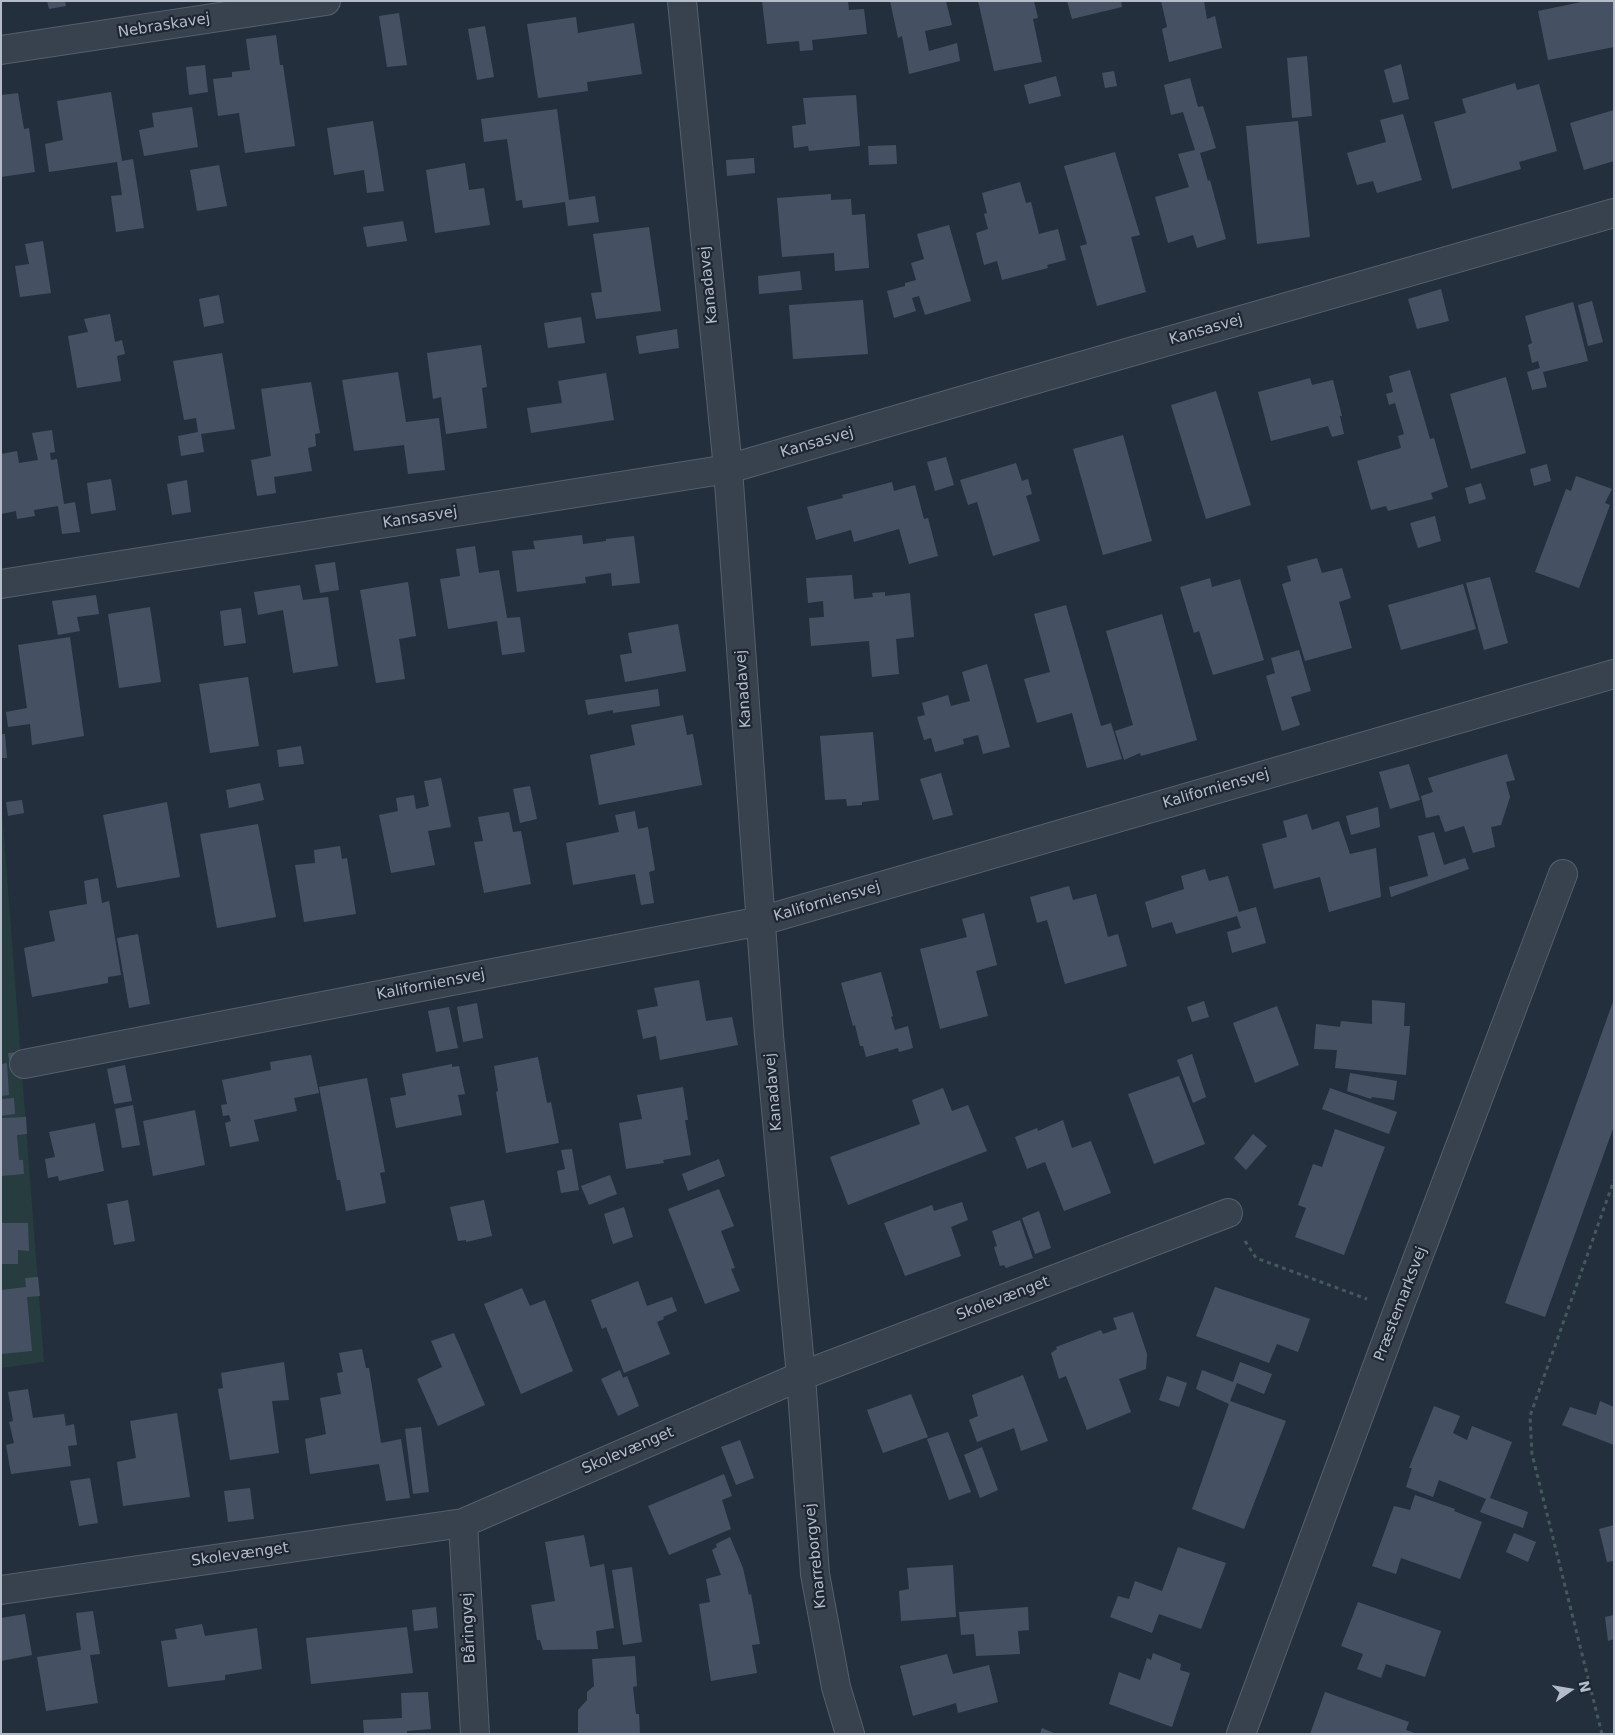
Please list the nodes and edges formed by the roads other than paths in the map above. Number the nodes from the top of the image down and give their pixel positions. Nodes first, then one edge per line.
1 (326, 1) edge
2 (682, 1) edge
3 (1, 50) edge
4 (1614, 213) edge
5 (728, 469) junction
6 (1, 584) edge
7 (1614, 674) edge
8 (1563, 874) dead end
9 (761, 921) junction
10 (24, 1064) dead end
11 (1228, 1212) road end
12 (801, 1376) junction
13 (463, 1523) junction
14 (1, 1590) edge
15 (475, 1734) edge
16 (850, 1734) edge
17 (1240, 1734) edge

1 - 3 street, Nebraskavej
2 - 5 street, Kanadavej
4 - 5 street, Kansasvej
5 - 6 street, Kansasvej
5 - 9 street, Kanadavej
7 - 9 street, Kaliforniensvej
8 - 17 street, Præstemarksvej
9 - 10 street, Kaliforniensvej
9 - 12 street, Kanadavej
11 - 12 street, Skolevænget
12 - 13 street, Skolevænget
12 - 16 street, Knarreborgvej
13 - 14 street, Skolevænget
13 - 15 street, Båringvej

